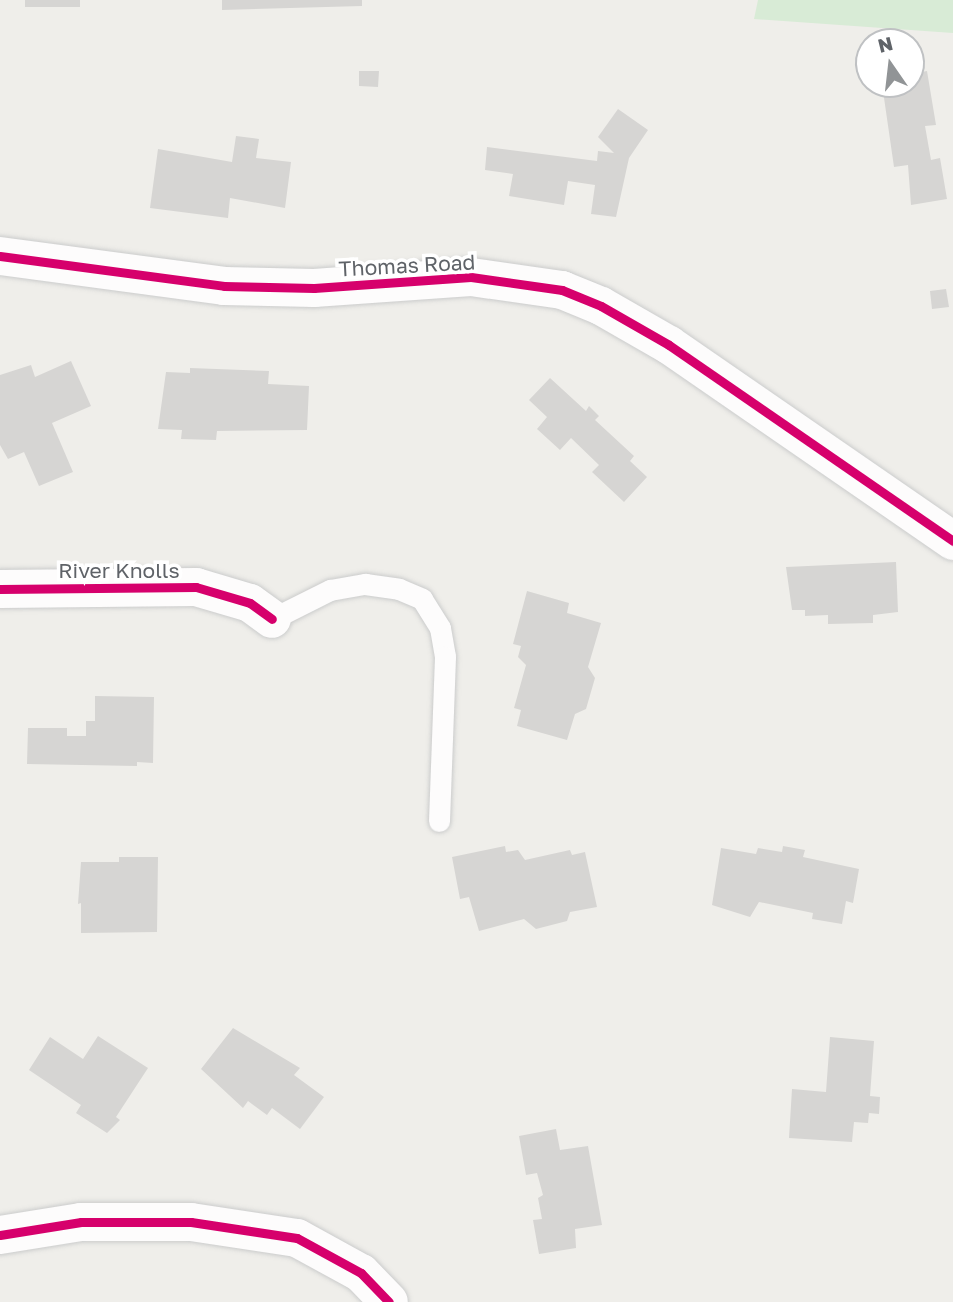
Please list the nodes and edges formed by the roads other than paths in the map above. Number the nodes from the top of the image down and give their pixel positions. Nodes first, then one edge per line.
1 (0, 256) edge
2 (953, 541) edge
3 (0, 589) edge
4 (272, 619) joint
5 (439, 821) dead end
6 (0, 1236) edge
7 (389, 1302) edge

1 - 2 street, Thomas Road
3 - 4 street, River Knolls
4 - 5 lane
6 - 7 street

